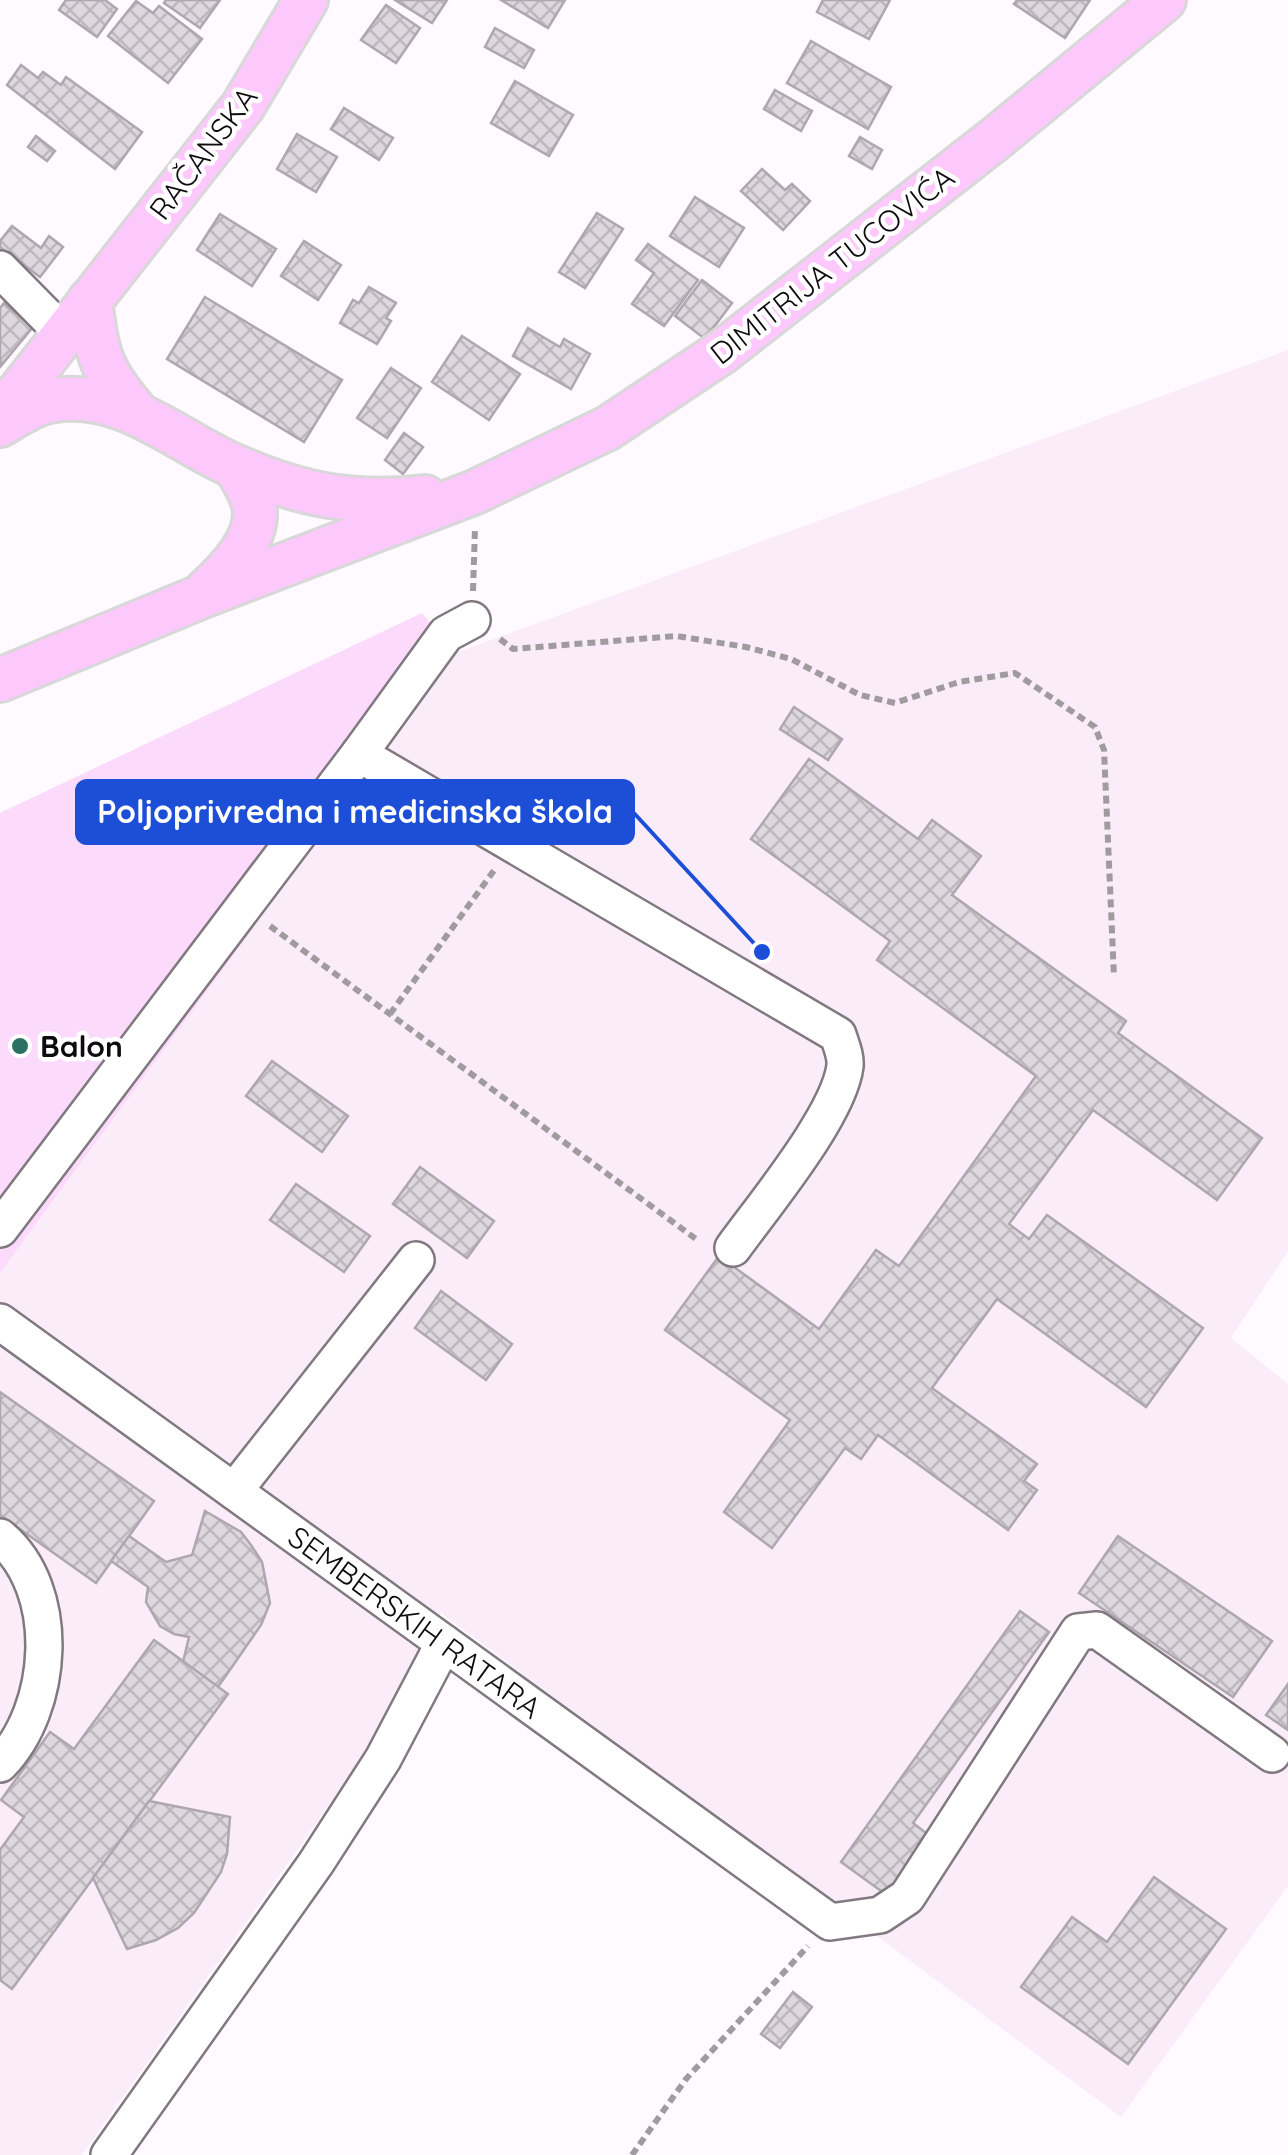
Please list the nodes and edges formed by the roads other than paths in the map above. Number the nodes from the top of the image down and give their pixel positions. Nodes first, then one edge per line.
1 (306, 0) edge
2 (1164, 0) edge
3 (0, 269) edge
4 (90, 300) junction
5 (64, 334) junction
6 (137, 413) junction
7 (0, 416) edge
8 (0, 425) edge
9 (236, 468) junction
10 (475, 492) junction
11 (200, 596) junction
12 (472, 620) road end
13 (0, 680) edge
14 (359, 754) junction
15 (0, 1229) edge
16 (733, 1248) dead end
17 (416, 1260) dead end
18 (0, 1322) edge
19 (234, 1491) junction
20 (0, 1538) edge
21 (444, 1642) junction
22 (1272, 1754) dead end
23 (0, 1764) edge
24 (109, 2155) edge

1 - 4 main road, RAČANSKA
2 - 10 main road, DIMITRIJA TUCOVIĆA
3 - 5 street
4 - 5 main road, RAČANSKA
4 - 6 main road, DIMITRIJA TUCOVIĆA
5 - 7 main road, RAČANSKA
6 - 8 main road, DIMITRIJA TUCOVIĆA
6 - 9 main road, DIMITRIJA TUCOVIĆA
9 - 10 main road, DIMITRIJA TUCOVIĆA
9 - 11 main road
10 - 11 main road, DIMITRIJA TUCOVIĆA
11 - 13 main road, DIMITRIJA TUCOVIĆA
12 - 14 street
14 - 15 street
14 - 16 street
17 - 19 street
18 - 19 street, SEMBERSKIH RATARA
19 - 21 street, SEMBERSKIH RATARA
20 - 23 street
21 - 22 street, SEMBERSKIH RATARA
21 - 24 street

